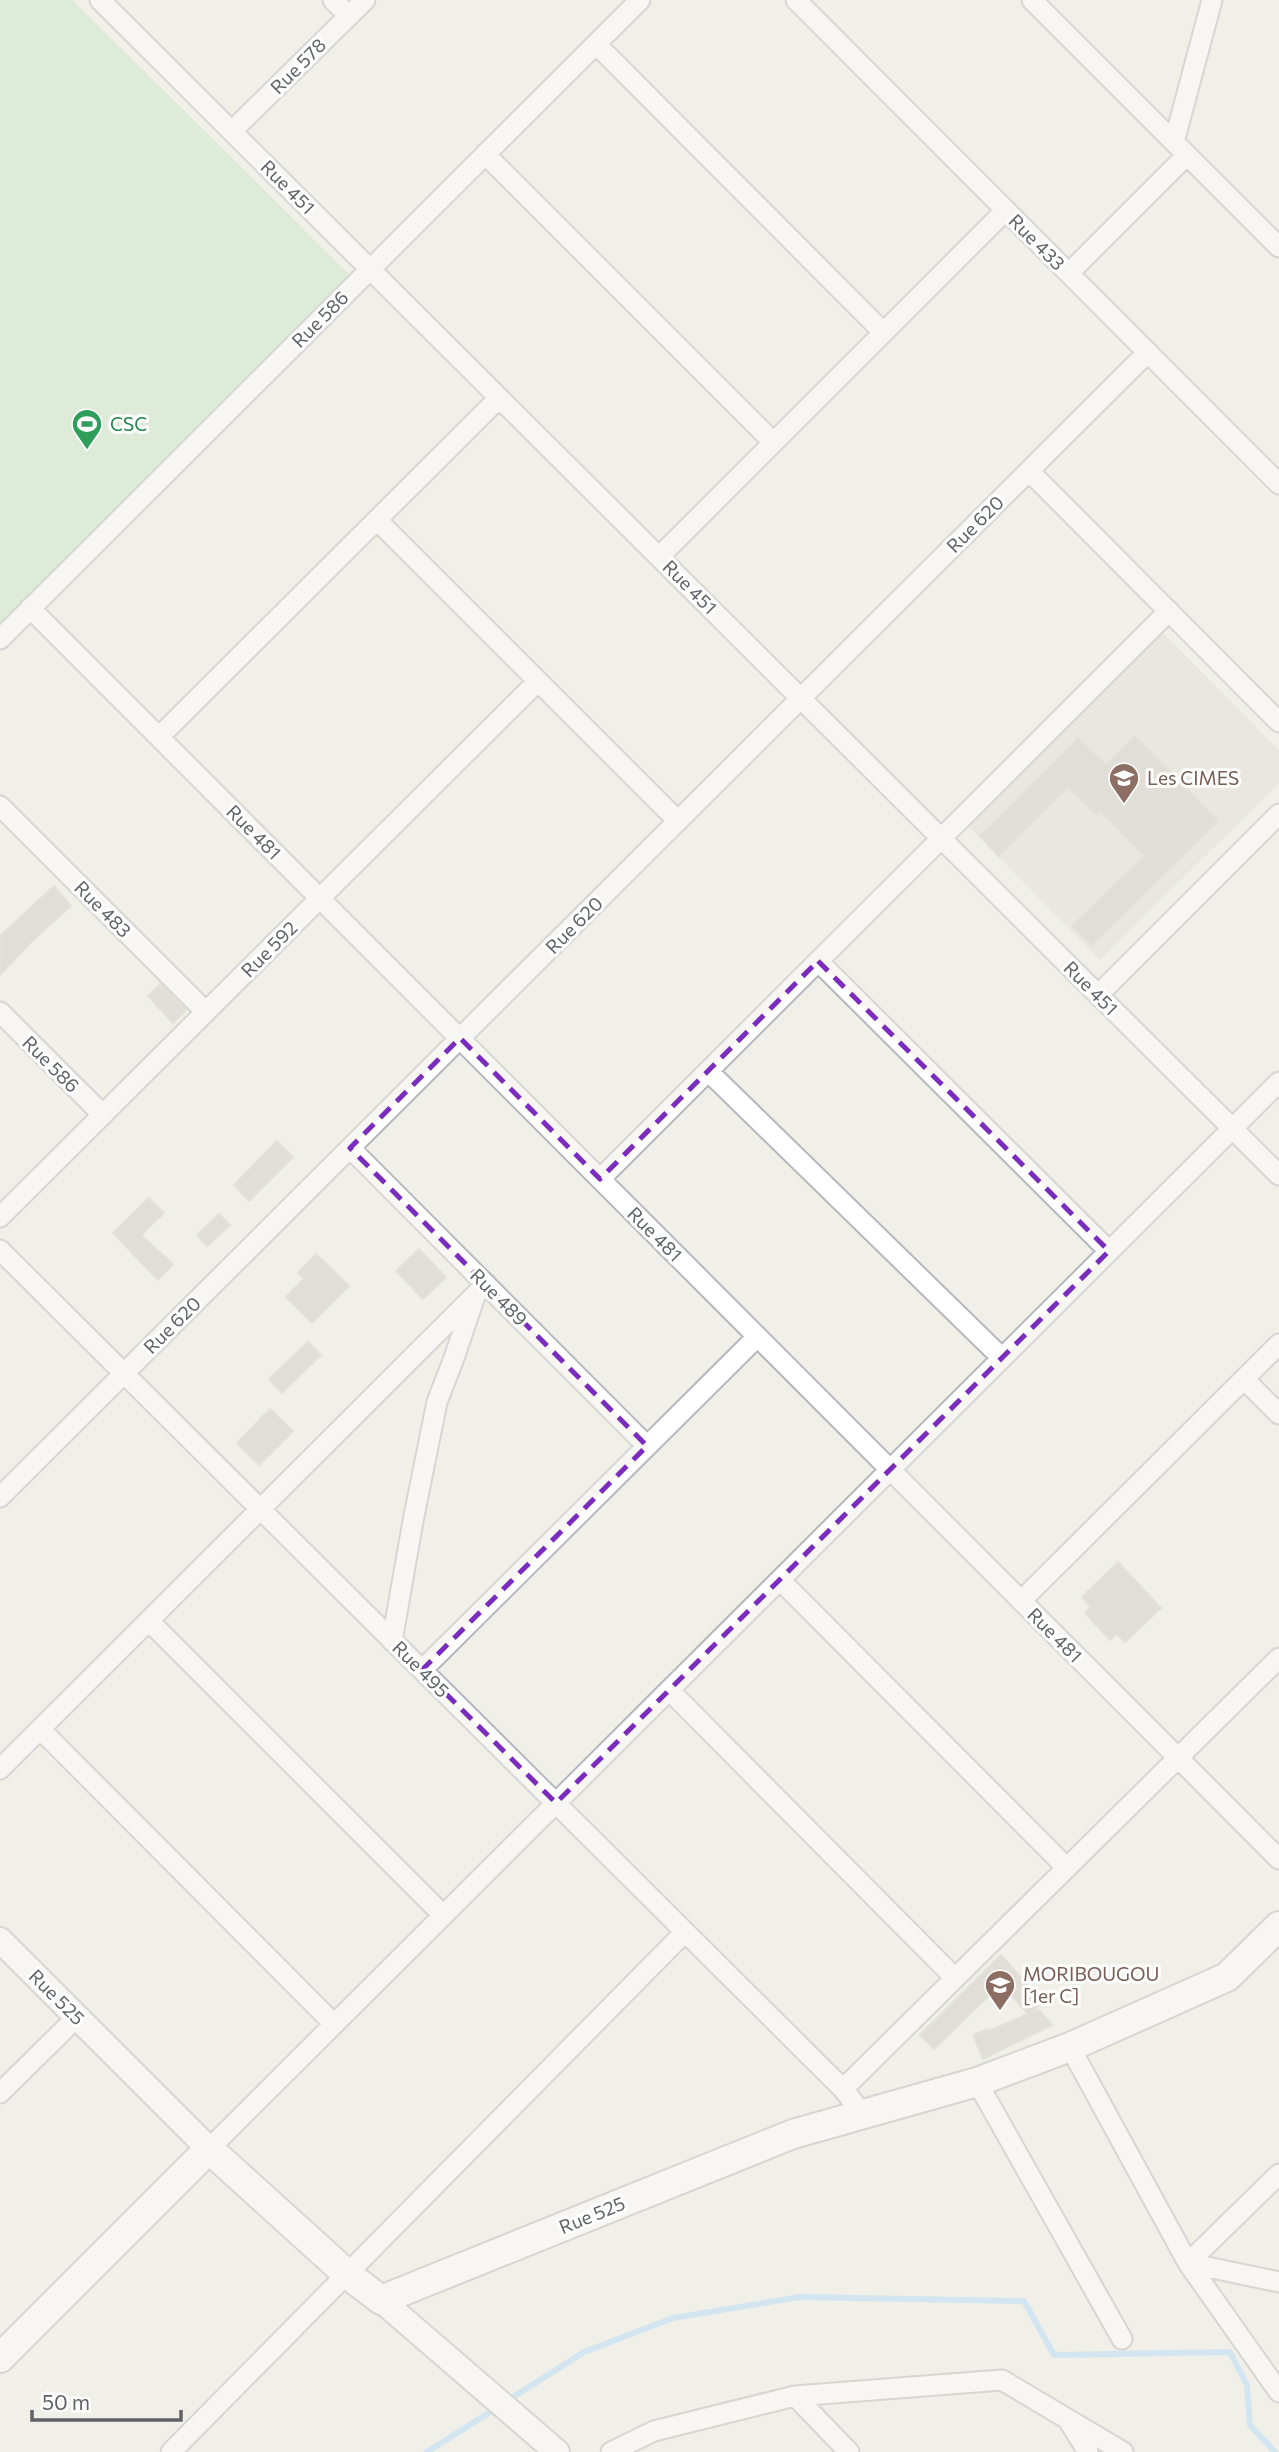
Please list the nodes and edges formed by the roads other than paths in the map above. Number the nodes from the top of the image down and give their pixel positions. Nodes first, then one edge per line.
1 (100, 0) edge
2 (333, 0) edge
3 (365, 0) edge
4 (640, 0) edge
5 (796, 0) edge
6 (1032, 0) edge
7 (1058, 0) edge
8 (1212, 0) edge
9 (349, 16) junction
10 (1053, 20) junction
11 (596, 44) junction
12 (232, 131) junction
13 (1181, 149) junction
14 (485, 154) junction
15 (1006, 210) junction
16 (1279, 247) edge
17 (370, 269) junction
18 (1069, 273) junction
19 (883, 332) junction
20 (1148, 352) junction
21 (499, 398) junction
22 (773, 442) junction
23 (1029, 471) junction
24 (1279, 484) edge
25 (377, 520) junction
26 (659, 557) junction
27 (30, 608) junction
28 (1169, 611) junction
29 (0, 639) edge
30 (538, 681) junction
31 (801, 698) junction
32 (1279, 722) edge
33 (159, 737) junction
34 (0, 806) edge
35 (1279, 814) edge
36 (678, 821) junction
37 (941, 838) junction
38 (320, 898) junction
39 (818, 961) junction
40 (1098, 995) junction
41 (0, 1012) edge
42 (206, 1012) junction
43 (460, 1038) junction
44 (708, 1071) junction
45 (1279, 1082) edge
46 (103, 1115) junction
47 (1232, 1128) junction
48 (350, 1148) junction
49 (1279, 1175) edge
50 (600, 1179) junction
51 (0, 1217) edge
52 (0, 1250) edge
53 (1109, 1251) junction
54 (480, 1289) junction
55 (757, 1336) junction
56 (1279, 1344) edge
57 (1002, 1358) junction
58 (124, 1373) junction
59 (1244, 1379) junction
60 (1279, 1414) edge
61 (648, 1446) junction
62 (890, 1469) junction
63 (0, 1497) edge
64 (260, 1509) junction
65 (780, 1580) junction
66 (1021, 1601) junction
67 (149, 1620) junction
68 (392, 1641) junction
69 (1279, 1658) edge
70 (422, 1670) junction
71 (669, 1690) junction
72 (40, 1729) junction
73 (1178, 1758) junction
74 (0, 1769) edge
75 (556, 1803) junction
76 (1279, 1859) edge
77 (1067, 1868) junction
78 (443, 1916) junction
79 (1279, 1926) edge
80 (685, 1932) junction
81 (0, 1940) edge
82 (956, 1978) junction
83 (77, 2017) junction
84 (334, 2024) junction
85 (1070, 2047) junction
86 (977, 2082) junction
87 (843, 2089) junction
88 (0, 2094) edge
89 (862, 2113) junction
90 (209, 2149) junction
91 (1279, 2174) edge
92 (1188, 2263) junction
93 (347, 2274) junction
94 (1279, 2282) edge
95 (381, 2300) junction
96 (1122, 2339) dead end
97 (0, 2358) edge
98 (1279, 2392) edge
99 (795, 2396) junction
100 (1066, 2418) junction
101 (171, 2452) edge
102 (557, 2452) edge
103 (611, 2452) edge
104 (849, 2452) edge
105 (1088, 2452) edge
106 (1123, 2452) edge

1 - 12 street, Rue 451
2 - 9 street
3 - 9 street, Rue 578
4 - 11 street, Rue 586
5 - 15 street, Rue 433
6 - 10 street
7 - 10 street
8 - 13 street
9 - 12 street, Rue 578
10 - 13 street
11 - 14 street, Rue 586
11 - 19 street
12 - 17 street, Rue 451
13 - 16 street
13 - 18 street
14 - 17 street, Rue 586
14 - 22 street
15 - 18 street, Rue 433
15 - 19 street
17 - 21 street, Rue 451
17 - 27 street, Rue 586
18 - 20 street, Rue 433
19 - 22 street
20 - 23 street, Rue 620
20 - 24 street, Rue 433
21 - 25 street
21 - 26 street, Rue 451
22 - 26 street
23 - 28 street
23 - 31 street, Rue 620
25 - 30 street
25 - 33 street
26 - 31 street, Rue 451
27 - 29 street, Rue 586
27 - 33 street, Rue 481
28 - 32 street
28 - 37 street
30 - 36 street
30 - 38 street, Rue 592
31 - 36 street, Rue 620
31 - 37 street, Rue 451
33 - 38 street, Rue 481
34 - 42 street, Rue 483
35 - 40 street
36 - 43 street, Rue 620
37 - 39 street
37 - 40 street, Rue 451
38 - 42 street, Rue 592
38 - 43 street, Rue 481
39 - 44 street
39 - 53 street
40 - 47 street, Rue 451
41 - 46 street, Rue 586
42 - 46 street, Rue 592
43 - 48 street, Rue 620
43 - 50 street, Rue 481
44 - 50 street
44 - 57 street
45 - 47 street
46 - 51 street, Rue 592
47 - 49 street, Rue 451
47 - 53 street
48 - 54 street, Rue 489
48 - 58 street, Rue 620
50 - 55 street, Rue 481
52 - 58 street, Rue 495
53 - 57 street
54 - 61 street, Rue 489
54 - 64 street
54 - 68 street
55 - 61 street
55 - 62 street, Rue 481
56 - 59 street
57 - 62 street
58 - 63 street, Rue 620
58 - 64 street, Rue 495
59 - 60 street
59 - 66 street
61 - 70 street
62 - 65 street
62 - 66 street, Rue 481
64 - 67 street
64 - 68 street, Rue 495
65 - 71 street
65 - 77 street
66 - 73 street, Rue 481
67 - 72 street
67 - 78 street
68 - 70 street, Rue 495
69 - 73 street
70 - 75 street, Rue 495
71 - 75 street
71 - 82 street
72 - 74 street
72 - 84 street
73 - 76 street, Rue 481
73 - 77 street
75 - 78 street
75 - 80 street, Rue 495
77 - 82 street
78 - 84 street
79 - 85 main road, Rue 525
80 - 87 street, Rue 495
80 - 93 street
81 - 83 street, Rue 525
82 - 87 street
83 - 88 street
83 - 90 street, Rue 525
84 - 90 street
85 - 86 main road, Rue 525
85 - 92 street
86 - 89 main road, Rue 525
86 - 96 street
87 - 89 street, Rue 495
89 - 95 main road, Rue 525
90 - 93 main road, Rue 525
90 - 97 main road
91 - 92 street
92 - 94 street
92 - 98 street
93 - 95 main road, Rue 525
93 - 101 street
95 - 102 street
99 - 100 street
99 - 103 street
99 - 104 street
100 - 105 street
100 - 106 street

